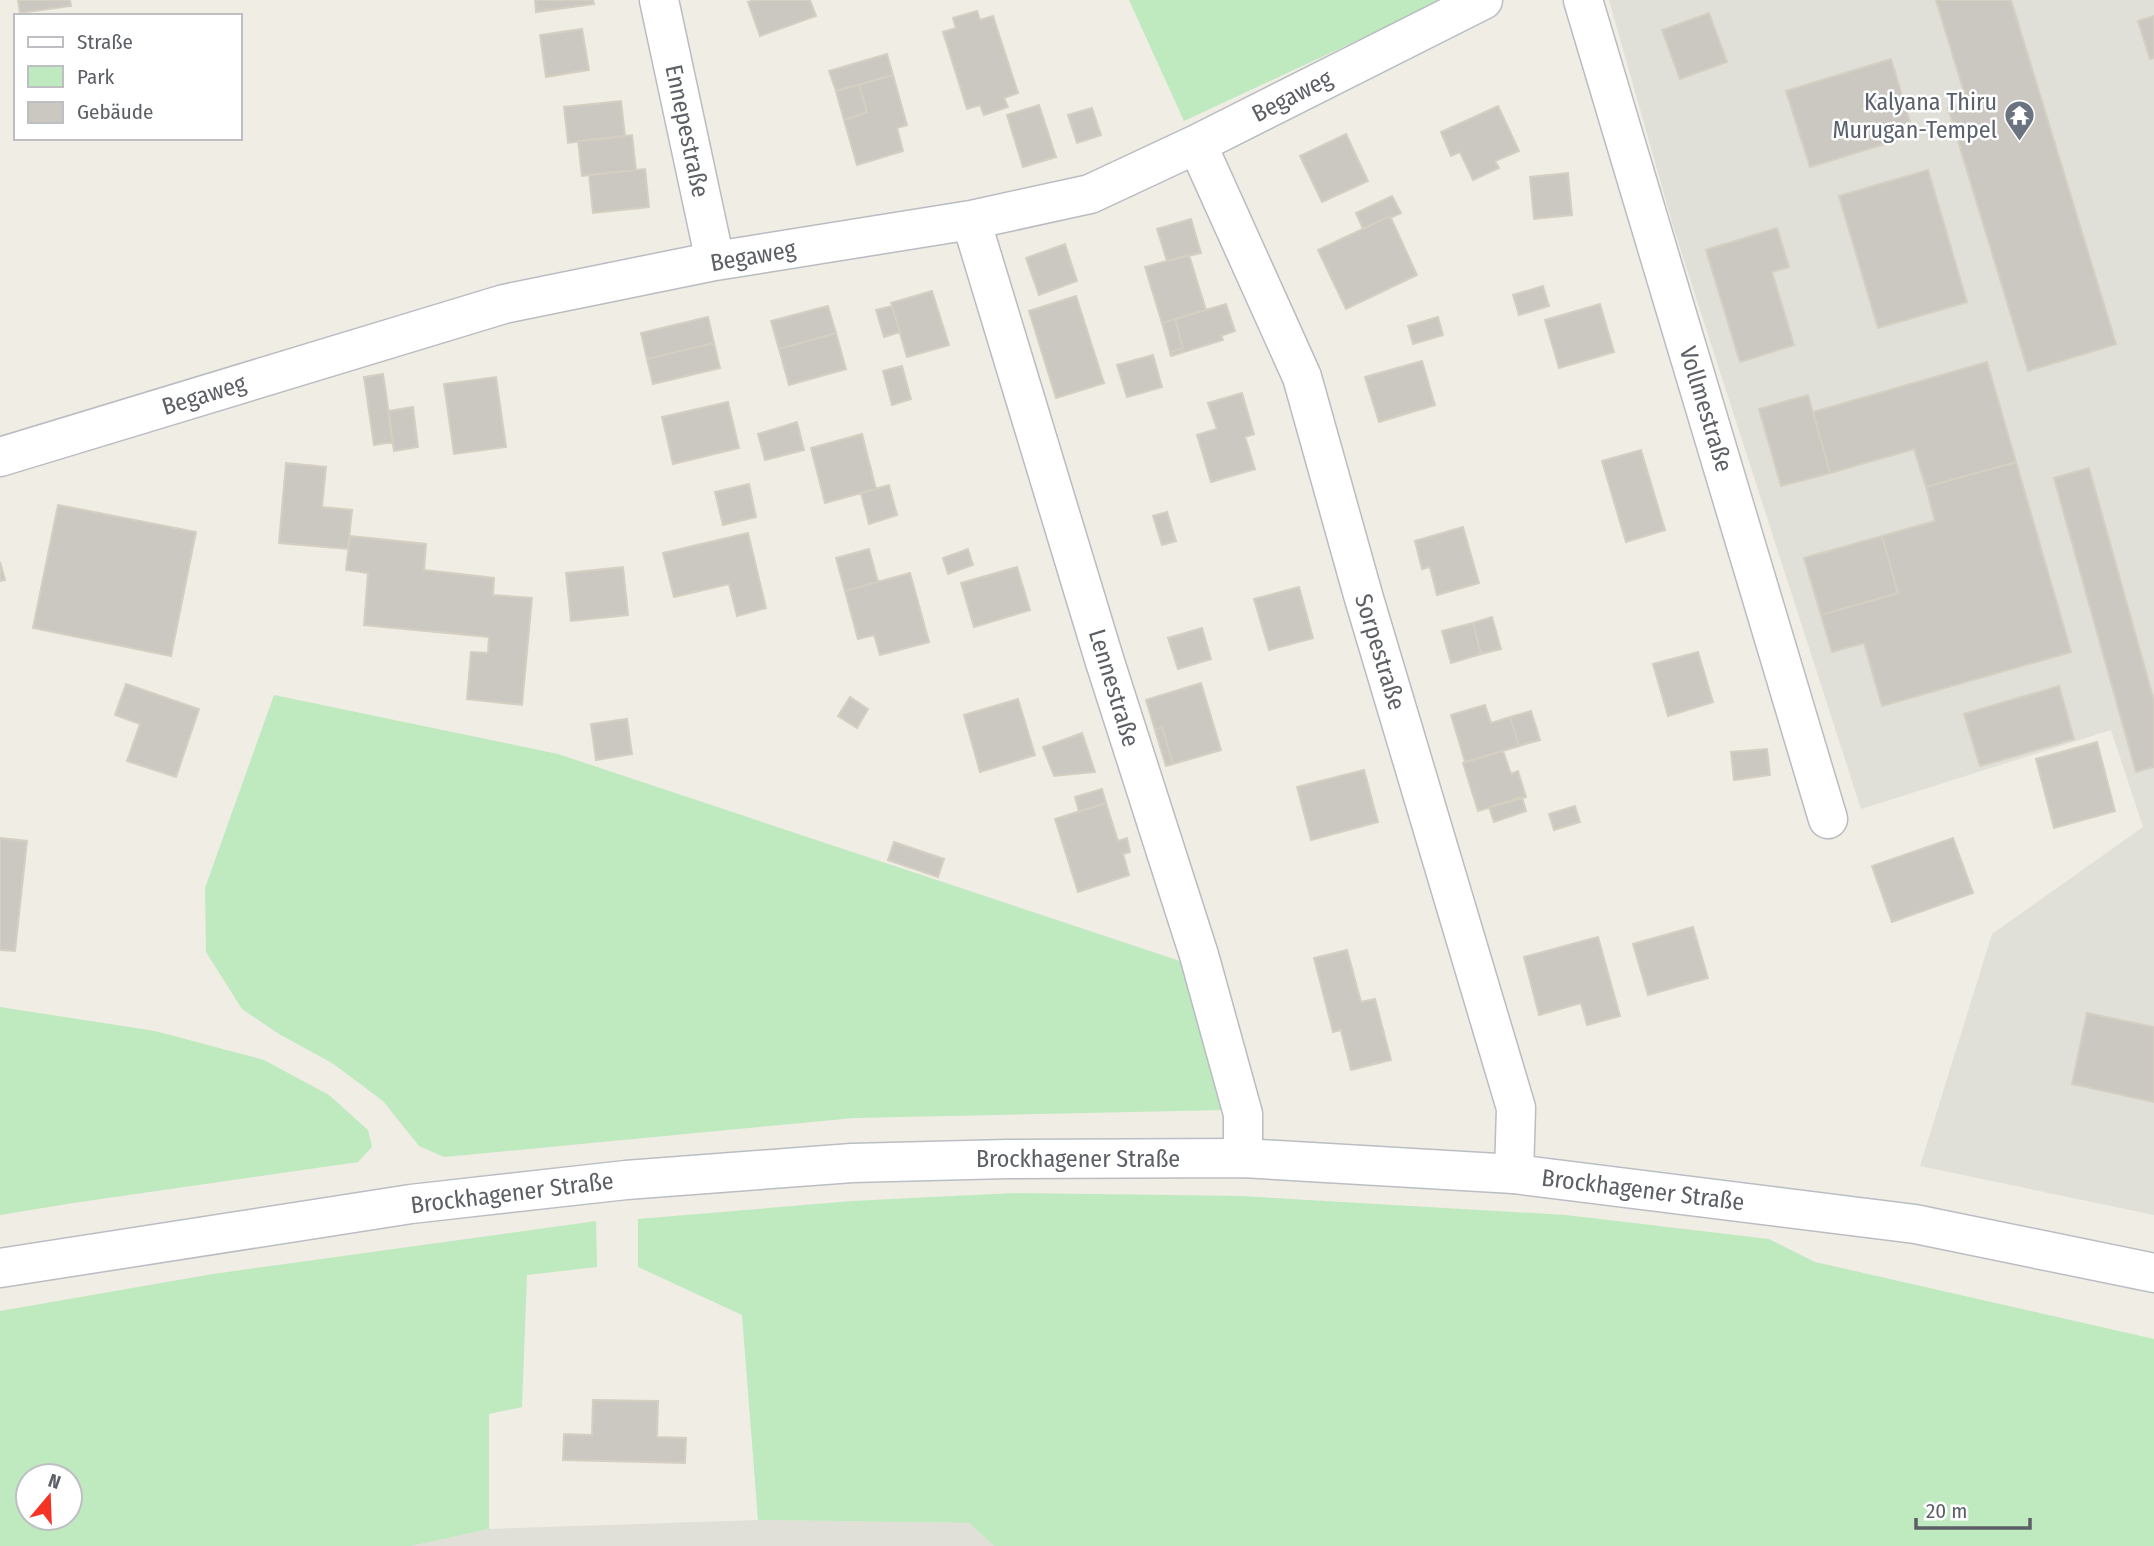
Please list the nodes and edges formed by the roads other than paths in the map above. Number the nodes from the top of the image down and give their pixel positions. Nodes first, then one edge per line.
1 (659, 0) edge
2 (1483, 0) edge
3 (1583, 0) edge
4 (1197, 144) junction
5 (971, 220) junction
6 (715, 261) junction
7 (0, 457) edge
8 (1828, 819) dead end
9 (1243, 1158) junction
10 (1514, 1174) junction
11 (0, 1268) edge
12 (2154, 1273) edge

1 - 6 street, Ennepestraße
2 - 4 street, Begaweg
3 - 8 street, Vollmestraße
4 - 5 street, Begaweg
4 - 10 street, Sorpestraße
5 - 6 street, Begaweg
5 - 9 street, Lennestraße
6 - 7 street, Begaweg
9 - 10 street, Brockhagener Straße
9 - 11 street, Brockhagener Straße
10 - 12 street, Brockhagener Straße

